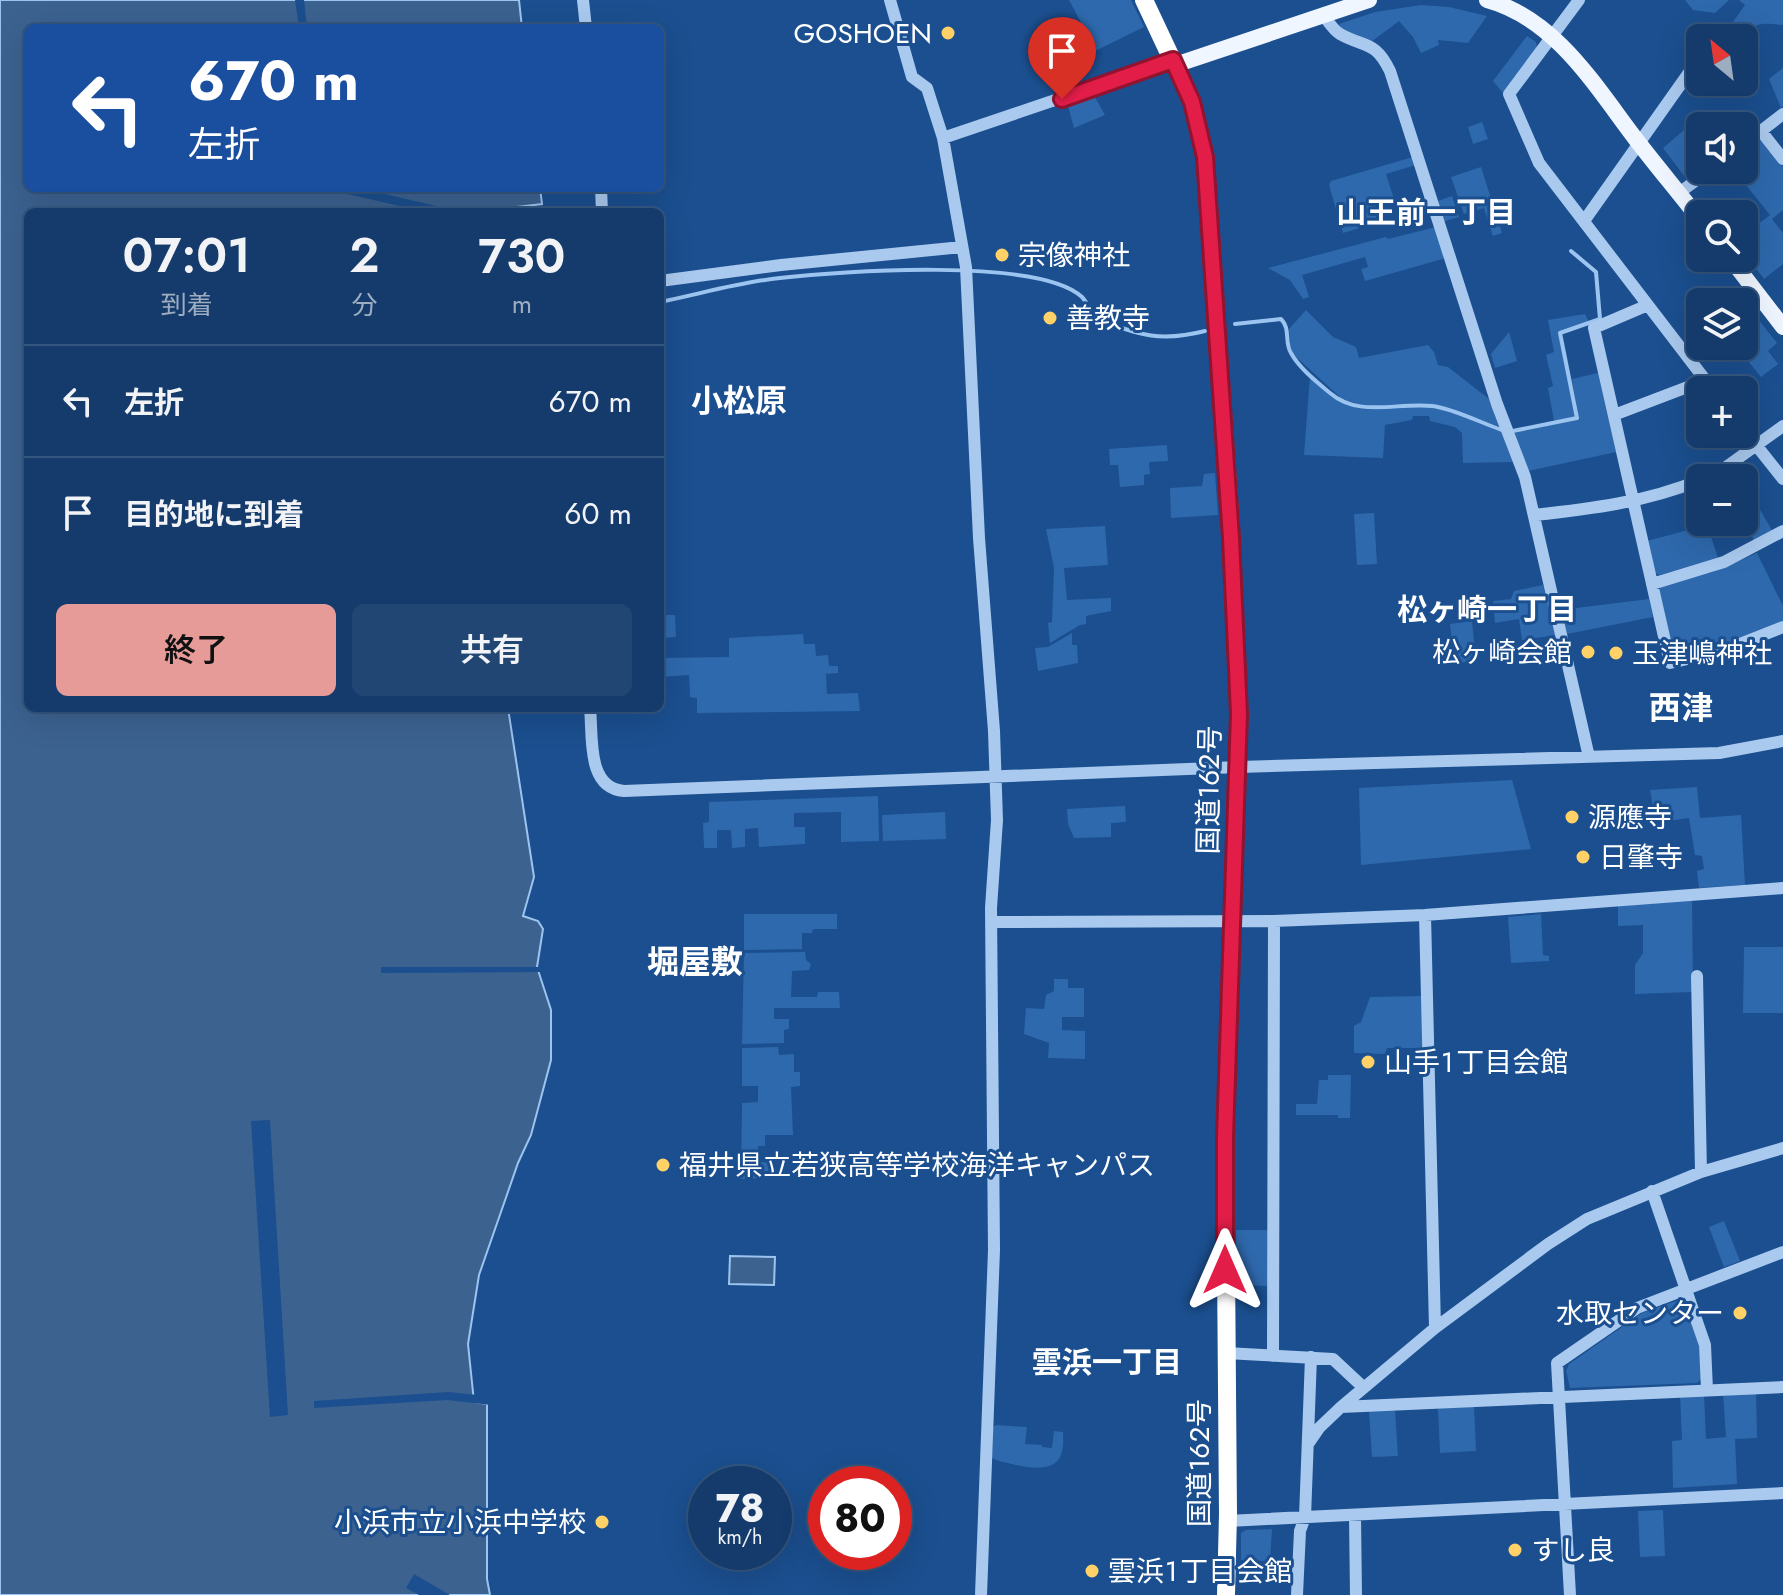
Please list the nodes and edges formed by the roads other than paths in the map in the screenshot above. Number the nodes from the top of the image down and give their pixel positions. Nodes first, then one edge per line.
1 (583, 0) edge
2 (890, 0) edge
3 (1144, 0) edge
4 (1369, 0) edge
5 (1487, 0) edge
6 (1579, 0) edge
7 (1323, 15) junction
8 (586, 24) edge
9 (1552, 37) junction
10 (1174, 62) junction
11 (1686, 77) edge
12 (1783, 114) edge
13 (1761, 131) junction
14 (1758, 133) edge
15 (943, 138) junction
16 (1639, 143) junction
17 (1783, 159) edge
18 (1691, 184) edge
19 (1679, 193) junction
20 (1686, 202) edge
21 (1584, 221) junction
22 (962, 247) junction
23 (1741, 272) edge
24 (664, 280) edge
25 (1648, 305) junction
26 (1783, 327) edge
27 (1703, 376) edge
28 (1686, 392) edge
29 (1614, 415) junction
30 (1783, 426) edge
31 (1758, 446) edge
32 (1755, 448) edge
33 (1758, 448) edge
34 (1728, 464) edge
35 (1783, 479) edge
36 (1686, 486) edge
37 (1633, 500) junction
38 (1534, 515) junction
39 (1783, 531) edge
40 (1652, 584) junction
41 (1783, 627) edge
42 (590, 712) edge
43 (1783, 741) edge
44 (1589, 757) junction
45 (1239, 767) junction
46 (996, 777) junction
47 (1783, 888) edge
48 (1425, 915) junction
49 (1234, 921) junction
50 (1274, 921) junction
51 (992, 922) junction
52 (1697, 976) dead end
53 (1783, 1148) edge
54 (1701, 1172) junction
55 (1652, 1191) junction
56 (1783, 1252) edge
57 (1687, 1289) junction
58 (1435, 1328) junction
59 (1226, 1353) junction
60 (1273, 1356) junction
61 (1311, 1357) junction
62 (1363, 1387) junction
63 (1783, 1387) edge
64 (1707, 1390) junction
65 (1559, 1397) junction
66 (1341, 1407) junction
67 (1308, 1444) junction
68 (1783, 1493) edge
69 (1565, 1504) junction
70 (1355, 1516) junction
71 (1305, 1517) junction
72 (1228, 1521) junction
73 (981, 1595) edge
74 (1226, 1595) edge
75 (1297, 1595) edge
76 (1356, 1595) edge
77 (1570, 1595) edge

1 - 8 street
2 - 15 street
3 - 10 highway, 国道162号
4 - 7 main road
5 - 9 main road
6 - 9 street
7 - 10 main road
7 - 38 street
9 - 16 main road
9 - 21 street
10 - 15 street
10 - 45 highway, 国道162号
11 - 16 street
12 - 13 street
13 - 14 street
13 - 17 street
15 - 22 street
16 - 19 main road
16 - 21 street
18 - 19 street
19 - 20 main road
21 - 25 street
22 - 24 street
22 - 46 street
23 - 26 main road
25 - 27 street
25 - 29 street
28 - 29 street
29 - 37 street
30 - 31 street
32 - 34 street
33 - 35 street
36 - 37 street
37 - 38 street
37 - 40 street
38 - 44 street
39 - 40 street
40 - 41 street
42 - 46 street
43 - 44 street
44 - 45 street
45 - 46 street
45 - 49 highway, 国道162号
46 - 51 street
47 - 48 street
48 - 50 street
48 - 58 street
49 - 50 street
49 - 51 street
49 - 59 highway, 国道162号
50 - 60 street
51 - 73 street
52 - 54 street
53 - 54 street
54 - 55 street
55 - 57 street
55 - 58 street
56 - 57 street
57 - 64 street
57 - 65 street
58 - 62 street
59 - 60 street
59 - 72 highway, 国道162号
60 - 61 street
61 - 62 street
61 - 67 street
62 - 66 street
63 - 64 street
64 - 65 street
65 - 66 street
65 - 69 street
66 - 67 street
67 - 71 street
68 - 69 street
69 - 70 street
69 - 77 street
70 - 71 street
70 - 76 street
71 - 72 street
71 - 75 street
72 - 74 highway, 国道162号

